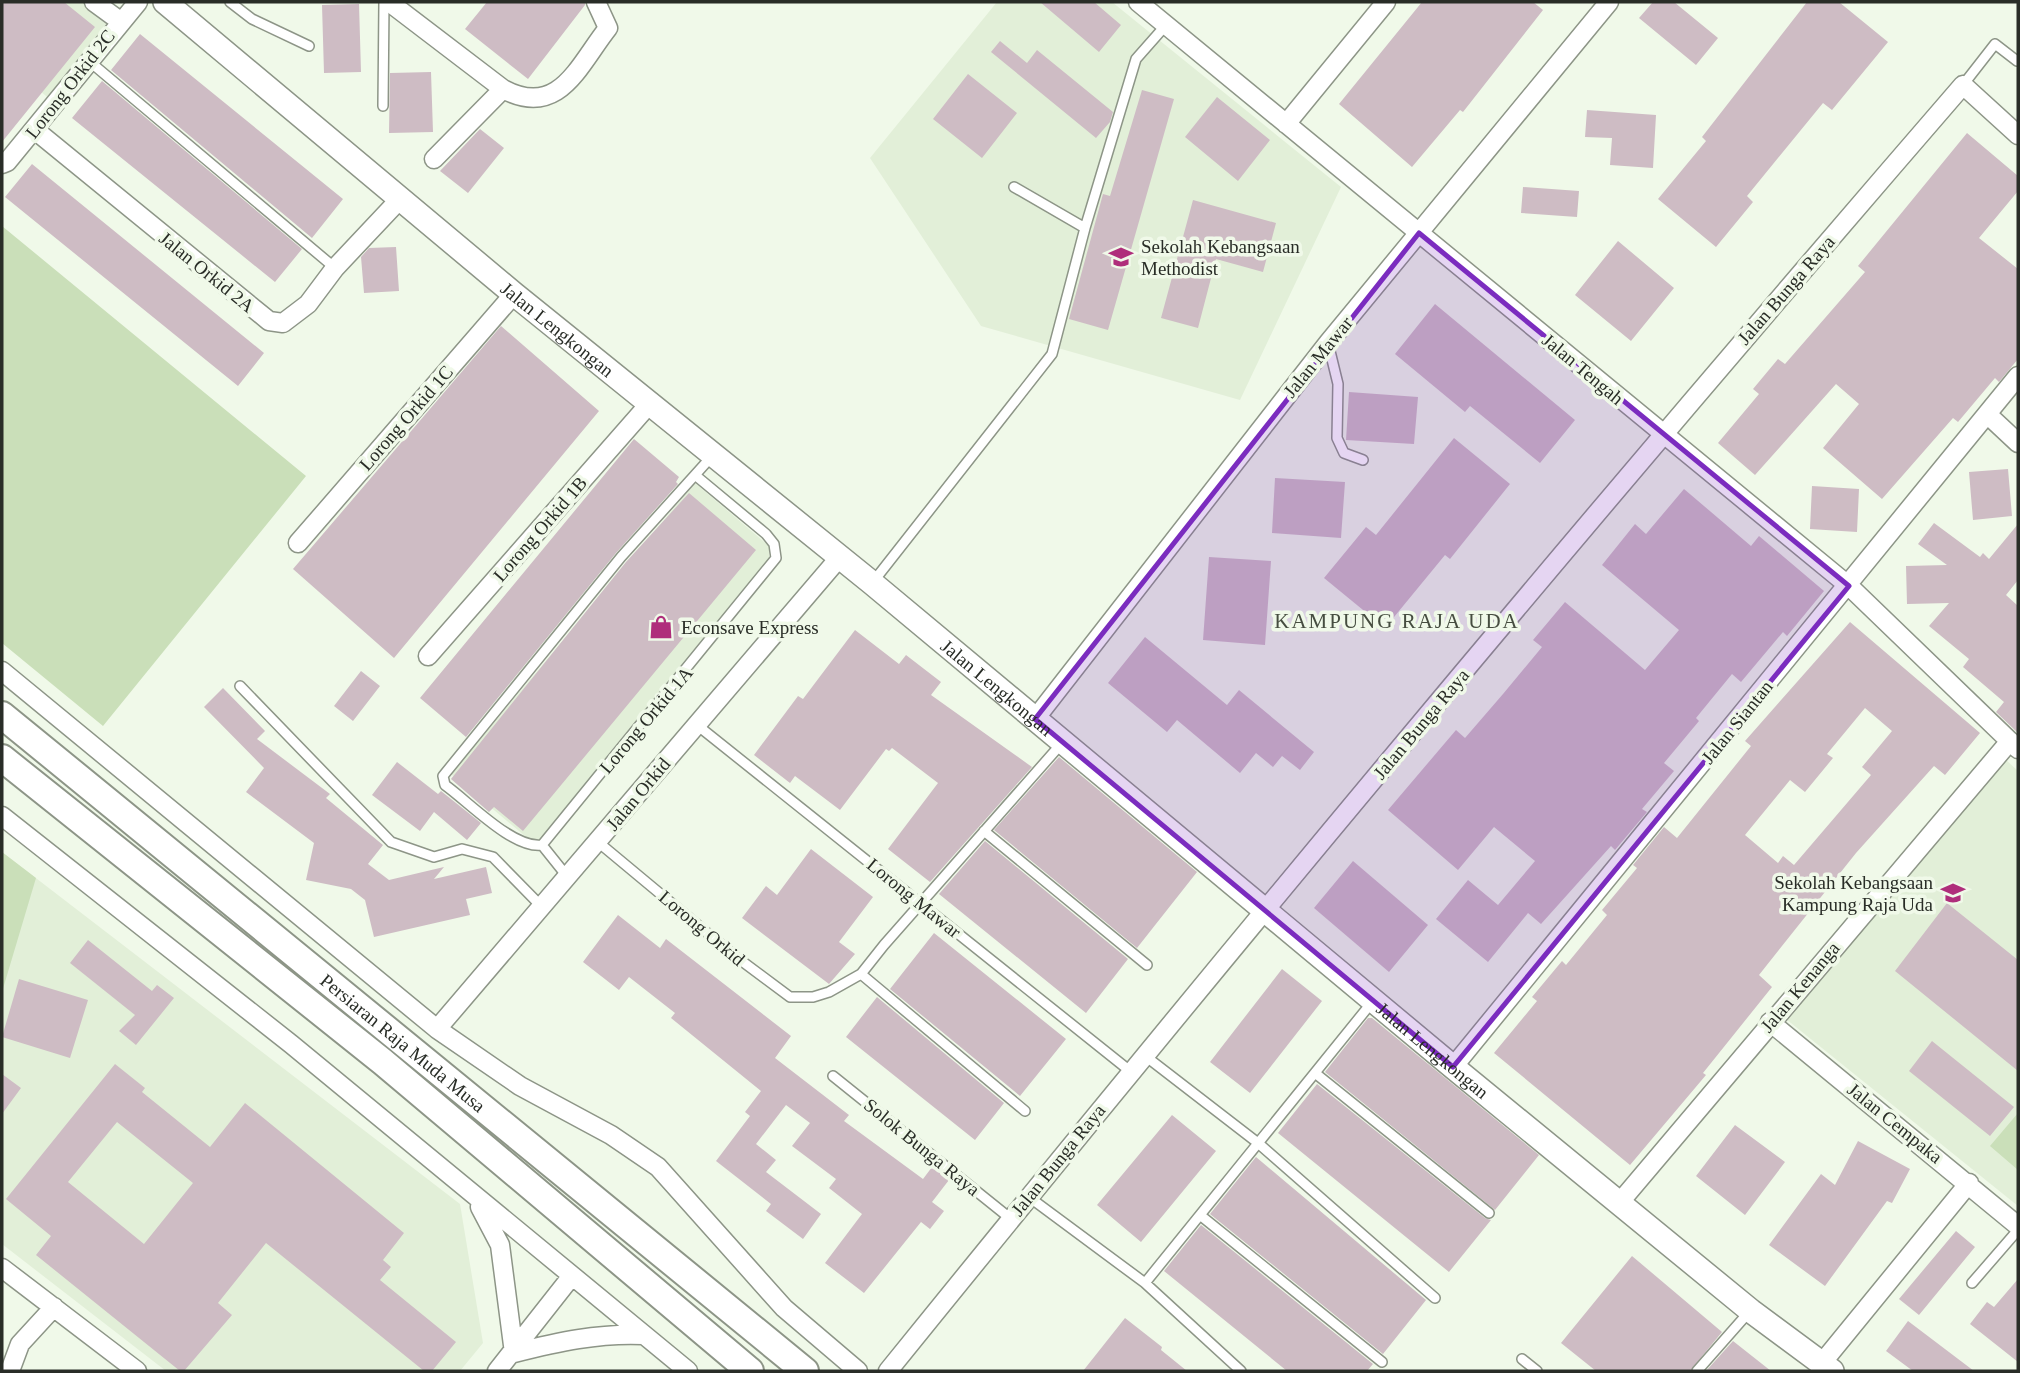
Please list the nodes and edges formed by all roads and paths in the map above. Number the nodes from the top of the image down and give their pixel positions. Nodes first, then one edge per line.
1 (94, 2) edge
2 (138, 2) edge
3 (165, 2) edge
4 (230, 2) edge
5 (386, 2) edge
6 (596, 2) edge
7 (1138, 2) edge
8 (1385, 2) edge
9 (1609, 2) edge
10 (120, 21) junction
11 (1166, 25) junction
12 (309, 46) dead end
13 (89, 61) junction
14 (2017, 61) edge
15 (1963, 85) junction
16 (503, 89) junction
17 (383, 106) dead end
18 (1286, 124) junction
19 (36, 130) junction
20 (2018, 135) edge
21 (434, 159) dead end
22 (2, 164) edge
23 (1014, 187) dead end
24 (400, 199) junction
25 (1085, 228) junction
26 (1419, 233) junction
27 (335, 268) junction
28 (514, 294) junction
29 (1328, 343) junction
30 (2018, 376) edge
31 (651, 402) junction
32 (1987, 414) junction
33 (1661, 434) junction
34 (2018, 443) edge
35 (715, 453) junction
36 (1363, 460) dead end
37 (695, 475) junction
38 (298, 543) dead end
39 (838, 558) junction
40 (872, 583) junction
41 (1849, 586) junction
42 (428, 656) dead end
43 (2, 671) edge
44 (240, 686) dead end
45 (2, 715) edge
46 (1035, 719) junction
47 (697, 726) junction
48 (1063, 742) junction
49 (2014, 745) edge
50 (2, 758) edge
51 (2, 816) edge
52 (984, 831) junction
53 (598, 842) junction
54 (542, 845) junction
55 (566, 875) junction
56 (920, 903) junction
57 (541, 905) junction
58 (1266, 912) junction
59 (1147, 965) dead end
60 (861, 975) junction
61 (1374, 1000) junction
62 (1770, 1022) junction
63 (437, 1028) junction
64 (1144, 1055) junction
65 (1453, 1067) junction
66 (1130, 1071) junction
67 (1315, 1073) junction
68 (832, 1076) dead end
69 (1026, 1111) dead end
70 (1258, 1143) junction
71 (1969, 1182) junction
72 (1029, 1197) junction
73 (477, 1200) junction
74 (1620, 1202) junction
75 (1489, 1213) dead end
76 (1200, 1215) junction
77 (1011, 1219) junction
78 (2018, 1228) edge
79 (2, 1268) edge
80 (571, 1277) junction
81 (1145, 1283) junction
82 (1972, 1283) dead end
83 (1435, 1298) dead end
84 (54, 1307) junction
85 (1751, 1311) junction
86 (643, 1335) junction
87 (514, 1353) junction
88 (1522, 1359) dead end
89 (1382, 1362) dead end
90 (1827, 1367) edge
91 (10, 1371) edge
92 (137, 1371) edge
93 (497, 1371) edge
94 (688, 1371) edge
95 (750, 1371) edge
96 (805, 1371) edge
97 (858, 1371) edge
98 (887, 1371) edge
99 (1241, 1371) edge
100 (1538, 1371) edge
101 (1697, 1371) edge

1 - 10 street
2 - 10 street, Lorong Orkid 2C
3 - 24 street, Jalan Lengkongan
4 - 12 lane
5 - 16 street
5 - 17 lane
6 - 16 street
7 - 11 street, Jalan Tengah
8 - 18 street
9 - 26 street, Jalan Mawar
10 - 13 street, Lorong Orkid 2C
11 - 18 street, Jalan Tengah
11 - 25 lane
13 - 19 street, Lorong Orkid 2C
13 - 27 lane
14 - 15 lane
15 - 20 street
15 - 33 street, Jalan Bunga Raya
16 - 21 street
18 - 26 street, Jalan Tengah
19 - 22 street, Lorong Orkid 2C
19 - 27 street, Jalan Orkid 2A
23 - 25 lane
24 - 27 street, Jalan Orkid 2A
24 - 28 street, Jalan Lengkongan
25 - 40 lane
26 - 29 street, Jalan Mawar
26 - 33 street, Jalan Tengah
28 - 31 street, Jalan Lengkongan
28 - 38 street, Lorong Orkid 1C
29 - 36 lane
29 - 46 street, Jalan Mawar
30 - 32 street, Jalan Siantan
31 - 35 street, Jalan Lengkongan
31 - 42 street, Lorong Orkid 1B
32 - 34 street
32 - 41 street, Jalan Siantan
33 - 41 street, Jalan Tengah
33 - 58 street, Jalan Bunga Raya
35 - 37 lane
35 - 39 street, Jalan Lengkongan
37 - 54 lane, Lorong Orkid 1A
37 - 54 lane
39 - 40 street, Jalan Lengkongan
39 - 47 street, Jalan Orkid
40 - 46 street, Jalan Lengkongan
41 - 49 street, Jalan Tengah
41 - 65 street, Jalan Siantan
43 - 63 street
44 - 57 lane
45 - 96 main road, Persiaran Raja Muda Musa
46 - 48 street, Jalan Lengkongan
47 - 53 street, Jalan Orkid
47 - 56 lane, Lorong Mawar
48 - 52 lane
48 - 58 street, Jalan Lengkongan
49 - 62 street, Jalan Kenanga
50 - 95 main road, Persiaran Raja Muda Musa
51 - 73 street
52 - 56 lane
52 - 59 lane
53 - 55 street, Jalan Orkid
53 - 60 lane, Lorong Orkid
54 - 55 lane
55 - 57 street, Jalan Orkid
56 - 60 lane
56 - 66 lane, Lorong Mawar
57 - 63 street, Jalan Orkid
58 - 61 street, Jalan Lengkongan
58 - 64 street, Jalan Bunga Raya
60 - 69 lane
61 - 65 street, Jalan Lengkongan
61 - 67 lane
62 - 71 street, Jalan Cempaka
62 - 74 street, Jalan Kenanga
63 - 97 street
64 - 66 street, Jalan Bunga Raya
64 - 70 lane
65 - 74 street, Jalan Lengkongan
66 - 72 street, Jalan Bunga Raya
67 - 70 lane
67 - 75 lane
68 - 77 lane, Solok Bunga Raya
70 - 76 lane
70 - 83 lane
71 - 78 street, Jalan Cempaka
71 - 90 street
72 - 77 street, Jalan Bunga Raya
72 - 81 lane
73 - 80 street
73 - 87 street
74 - 85 street, Jalan Lengkongan
76 - 81 lane
76 - 89 lane
77 - 98 street, Jalan Bunga Raya
78 - 82 lane
79 - 84 street
80 - 86 street
80 - 87 street
81 - 99 lane
84 - 91 street
84 - 92 street
85 - 90 street, Jalan Lengkongan
85 - 101 lane
86 - 87 street
86 - 94 street
87 - 93 street
88 - 100 lane

